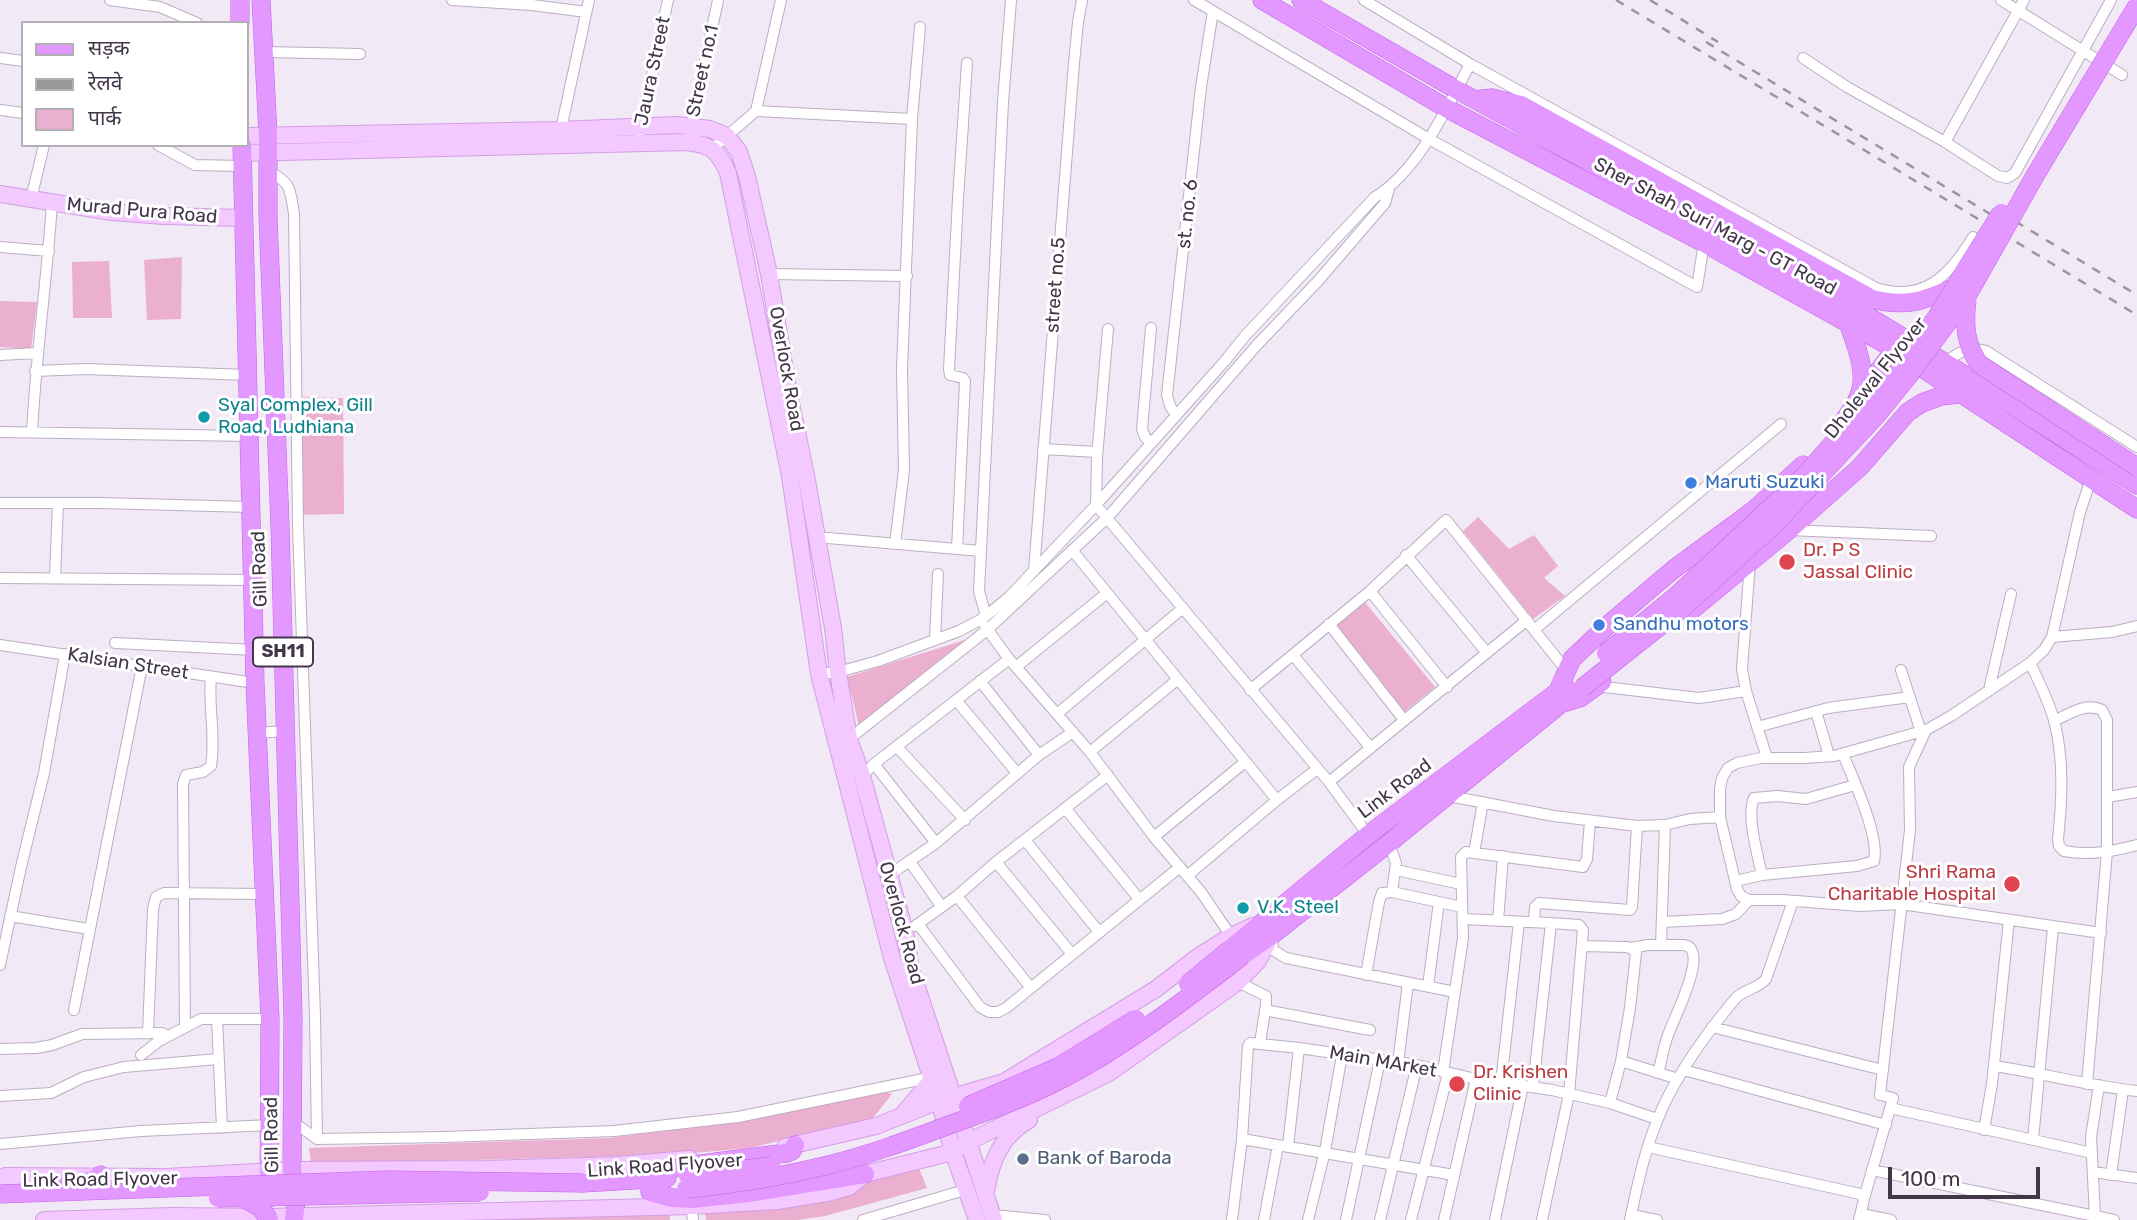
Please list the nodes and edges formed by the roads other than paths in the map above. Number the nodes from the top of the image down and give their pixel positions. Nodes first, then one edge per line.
1 (110, 0) edge
2 (240, 0) edge
3 (261, 0) edge
4 (452, 0) edge
5 (589, 0) edge
6 (668, 0) edge
7 (718, 0) edge
8 (781, 0) edge
9 (1011, 0) edge
10 (1082, 0) edge
11 (1194, 0) edge
12 (1262, 0) edge
13 (1301, 0) edge
14 (1364, 0) edge
15 (2001, 0) edge
16 (2024, 0) edge
17 (2111, 0) edge
18 (2127, 0) edge
19 (2137, 6) edge
20 (2017, 10) junction
21 (1213, 11) junction
22 (586, 12) junction
23 (193, 21) edge
24 (240, 21) edge
25 (920, 27) dead end
26 (2083, 51) junction
27 (264, 52) junction
28 (359, 54) dead end
29 (0, 58) edge
30 (1803, 58) dead end
31 (21, 61) edge
32 (967, 63) dead end
33 (1471, 64) junction
34 (2122, 75) dead end
35 (1457, 90) junction
36 (1474, 99) junction
37 (1446, 108) junction
38 (0, 110) edge
39 (756, 111) junction
40 (21, 113) edge
41 (912, 118) junction
42 (642, 125) junction
43 (450, 131) junction
44 (339, 133) junction
45 (690, 134) junction
46 (727, 136) junction
47 (560, 137) junction
48 (1429, 139) junction
49 (1945, 142) junction
50 (268, 143) junction
51 (638, 143) junction
52 (44, 147) edge
53 (162, 147) edge
54 (713, 148) junction
55 (451, 149) junction
56 (243, 150) edge
57 (339, 150) junction
58 (268, 171) junction
59 (1389, 188) junction
60 (0, 194) edge
61 (31, 199) junction
62 (52, 203) junction
63 (242, 218) junction
64 (1973, 237) dead end
65 (1704, 243) junction
66 (0, 247) edge
67 (49, 251) junction
68 (769, 274) junction
69 (907, 276) junction
70 (1962, 292) junction
71 (1848, 323) junction
72 (1151, 328) dead end
73 (1108, 329) dead end
74 (1899, 344) junction
75 (37, 353) junction
76 (0, 355) edge
77 (35, 370) junction
78 (1940, 370) junction
79 (248, 375) junction
80 (1960, 394) junction
81 (1859, 396) junction
82 (1908, 412) junction
83 (1176, 415) junction
84 (1781, 424) dead end
85 (0, 432) edge
86 (32, 432) junction
87 (250, 436) junction
88 (1151, 443) junction
89 (2137, 447) edge
90 (1043, 449) junction
91 (1097, 452) junction
92 (2137, 467) edge
93 (2091, 479) junction
94 (2137, 485) edge
95 (0, 503) edge
96 (58, 503) junction
97 (1096, 505) junction
98 (251, 507) junction
99 (2137, 509) edge
100 (1108, 517) junction
101 (1789, 530) junction
102 (1931, 536) dead end
103 (816, 537) junction
104 (895, 544) junction
105 (957, 549) junction
106 (1072, 550) junction
107 (981, 551) junction
108 (1406, 555) junction
109 (1750, 562) junction
110 (1034, 570) junction
111 (938, 574) dead end
112 (0, 578) edge
113 (55, 578) junction
114 (253, 580) junction
115 (1370, 590) junction
116 (1107, 593) junction
117 (2011, 594) dead end
118 (1183, 608) junction
119 (1527, 620) junction
120 (985, 622) junction
121 (1329, 624) junction
122 (2137, 626) edge
123 (1534, 630) junction
124 (2052, 637) junction
125 (935, 639) junction
126 (1144, 640) junction
127 (115, 643) dead end
128 (0, 646) edge
129 (255, 650) junction
130 (1487, 653) junction
131 (65, 654) junction
132 (1293, 655) junction
133 (1013, 663) junction
134 (2030, 663) junction
135 (142, 666) junction
136 (1901, 670) dead end
137 (838, 672) junction
138 (819, 674) junction
139 (211, 677) junction
140 (1177, 680) junction
141 (1580, 680) junction
142 (980, 681) junction
143 (255, 683) junction
144 (1447, 687) junction
145 (1250, 690) junction
146 (1989, 690) junction
147 (1746, 691) junction
148 (1910, 697) junction
149 (1558, 698) junction
150 (956, 700) junction
151 (1816, 711) junction
152 (1057, 714) junction
153 (1404, 720) junction
154 (2054, 721) junction
155 (1757, 727) junction
156 (285, 731) junction
157 (1923, 731) junction
158 (1073, 732) junction
159 (258, 733) junction
160 (849, 739) junction
161 (897, 747) junction
162 (1370, 747) junction
163 (1090, 752) junction
164 (1843, 754) junction
165 (1038, 755) junction
166 (1829, 756) junction
167 (1767, 758) junction
168 (1245, 762) junction
169 (1317, 769) junction
170 (868, 770) junction
171 (1017, 773) junction
172 (1108, 775) junction
173 (1329, 782) junction
174 (1855, 785) junction
175 (2137, 792) edge
176 (1449, 796) junction
177 (2108, 797) junction
178 (1277, 800) junction
179 (1483, 802) junction
180 (1065, 808) junction
181 (1720, 817) junction
182 (965, 820) junction
183 (1590, 821) junction
184 (1665, 825) junction
185 (1637, 826) junction
186 (1368, 835) junction
187 (1154, 837) junction
188 (1025, 840) junction
189 (936, 843) junction
190 (1389, 843) junction
191 (2137, 845) edge
192 (2108, 852) junction
193 (1474, 853) junction
194 (1503, 856) junction
195 (910, 862) junction
196 (996, 862) junction
197 (1396, 870) junction
198 (1183, 871) junction
199 (888, 875) junction
200 (1762, 875) junction
201 (1735, 881) junction
202 (1461, 884) junction
203 (1392, 892) junction
204 (183, 893) junction
205 (264, 894) junction
206 (957, 896) junction
207 (1139, 899) junction
208 (1749, 901) junction
209 (1793, 901) junction
210 (1439, 902) junction
211 (1901, 904) junction
212 (942, 907) junction
213 (1462, 913) junction
214 (10, 916) junction
215 (2009, 920) junction
216 (1498, 921) junction
217 (1519, 922) junction
218 (1534, 922) junction
219 (1662, 922) junction
220 (1551, 923) junction
221 (2053, 927) junction
222 (911, 928) junction
223 (89, 929) junction
224 (1266, 929) junction
225 (1099, 932) junction
226 (2101, 933) junction
227 (1661, 945) junction
228 (1582, 946) junction
229 (1234, 947) junction
230 (1631, 948) junction
231 (910, 953) junction
232 (1072, 954) junction
233 (892, 958) junction
234 (0, 965) edge
235 (1366, 975) junction
236 (1238, 982) junction
237 (1408, 983) junction
238 (1428, 986) junction
239 (1031, 988) junction
240 (1455, 992) junction
241 (74, 1010) dead end
242 (1265, 1010) junction
243 (217, 1019) junction
244 (270, 1019) junction
245 (185, 1027) junction
246 (1712, 1027) junction
247 (1370, 1030) dead end
248 (148, 1033) junction
249 (167, 1037) junction
250 (1260, 1043) junction
251 (1299, 1048) junction
252 (0, 1049) edge
253 (141, 1055) dead end
254 (1342, 1055) junction
255 (218, 1059) junction
256 (1380, 1060) junction
257 (1620, 1061) junction
258 (1398, 1063) junction
259 (1417, 1065) junction
260 (1994, 1066) junction
261 (1883, 1070) junction
262 (947, 1073) junction
263 (1109, 1073) junction
264 (1446, 1073) junction
265 (1658, 1073) junction
266 (2040, 1073) junction
267 (1681, 1074) junction
268 (931, 1079) junction
269 (1476, 1079) junction
270 (1501, 1083) junction
271 (2093, 1084) junction
272 (1528, 1086) junction
273 (2123, 1090) junction
274 (2137, 1091) edge
275 (1569, 1094) junction
276 (0, 1096) edge
277 (946, 1099) junction
278 (1610, 1103) junction
279 (1890, 1108) junction
280 (903, 1114) junction
281 (1657, 1119) junction
282 (292, 1121) junction
283 (270, 1125) junction
284 (1886, 1125) junction
285 (222, 1128) junction
286 (1984, 1130) junction
287 (317, 1139) junction
288 (1242, 1139) junction
289 (2033, 1140) junction
290 (968, 1142) junction
291 (0, 1144) edge
292 (1283, 1146) junction
293 (1648, 1147) junction
294 (791, 1149) junction
295 (1325, 1151) junction
296 (953, 1152) junction
297 (2092, 1153) junction
298 (1359, 1158) junction
299 (1394, 1163) junction
300 (1423, 1169) junction
301 (292, 1170) junction
302 (1872, 1170) junction
303 (270, 1171) junction
304 (2093, 1172) junction
305 (865, 1174) junction
306 (102, 1175) junction
307 (1454, 1175) junction
308 (2111, 1175) junction
309 (0, 1178) edge
310 (2137, 1178) edge
311 (654, 1186) junction
312 (968, 1189) junction
313 (0, 1194) edge
314 (1865, 1195) junction
315 (986, 1196) junction
316 (243, 1198) junction
317 (0, 1204) edge
318 (692, 1213) edge
319 (1860, 1217) edge
320 (2095, 1217) junction
321 (294, 1218) edge
322 (988, 1218) edge
323 (1630, 1218) edge
324 (269, 1219) edge
325 (44, 1220) edge
326 (863, 1220) edge
327 (1045, 1220) edge
328 (1232, 1220) edge
329 (1264, 1220) edge
330 (1308, 1220) edge
331 (1346, 1220) edge
332 (1380, 1220) edge
333 (1411, 1220) edge
334 (1444, 1220) edge
335 (1495, 1220) edge
336 (1542, 1220) edge
337 (1657, 1220) edge
338 (1891, 1220) edge
339 (2114, 1220) edge

1 - 23 street
2 - 24 main road
3 - 27 main road, Gill Road / SH11
4 - 22 street
5 - 22 street
6 - 42 street, Jaura Street
7 - 45 street, Street no.1
8 - 39 street
9 - 107 street
10 - 90 street, street no.5
11 - 21 street
12 - 37 main road, Sher Shah Suri Marg - GT Road
13 - 35 main road, Sher Shah Suri Marg - GT Road
14 - 33 street
15 - 20 street
16 - 20 street
17 - 26 street
18 - 70 main road, Dholewal Flyover, bridge
19 - 70 main road, Dholewal Flyover, bridge
20 - 26 street
20 - 49 street
21 - 48 street
21 - 83 street, st. no. 6
22 - 47 street
25 - 41 street
26 - 34 street
26 - 49 street
27 - 28 street
27 - 50 main road, Gill Road / SH11
29 - 31 street
30 - 49 street
32 - 105 street
33 - 35 street
33 - 64 street
35 - 36 main road, Sher Shah Suri Marg - GT Road
35 - 37 street
36 - 70 main road
36 - 74 main road, Sher Shah Suri Marg - GT Road
37 - 48 street
37 - 65 main road, Sher Shah Suri Marg - GT Road
38 - 40 street
39 - 41 street
39 - 46 street
41 - 69 street
42 - 45 street
42 - 47 street
42 - 51 street, Jaura Street
43 - 44 street
43 - 47 street
43 - 55 street
44 - 50 street
44 - 57 street
45 - 46 street
45 - 51 street
45 - 54 street
46 - 54 street
46 - 68 street, Overlock Road
47 - 51 street
47 - 55 street
48 - 59 street
48 - 65 street
50 - 56 street
50 - 57 street
50 - 58 main road, Gill Road / SH11
52 - 61 street
53 - 56 street
54 - 138 street, Overlock Road
55 - 57 street
56 - 63 main road, Gill Road / SH11
58 - 156 main road, Gill Road / SH11
58 - 287 street
59 - 83 street
59 - 100 street
60 - 61 street, Murad Pura Road
61 - 62 street, Murad Pura Road
62 - 63 street, Murad Pura Road
62 - 67 street
63 - 79 main road, Gill Road / SH11
65 - 71 main road, Sher Shah Suri Marg - GT Road
66 - 67 street
67 - 75 street
68 - 69 street
68 - 103 street, Overlock Road
69 - 104 street
70 - 92 main road, bridge
70 - 141 main road, Dholewal Flyover, bridge
71 - 74 main road, Sher Shah Suri Marg - GT Road
71 - 81 main road
72 - 88 street
73 - 91 street
74 - 78 main road, Sher Shah Suri Marg - GT Road
74 - 81 main road
75 - 76 street
75 - 77 street
77 - 79 street
77 - 86 street
78 - 80 main road, Sher Shah Suri Marg - GT Road
78 - 82 main road
78 - 89 street
78 - 94 main road, Sher Shah Suri Marg - GT Road
79 - 87 main road, Gill Road / SH11
80 - 82 main road
80 - 93 main road, Sher Shah Suri Marg - GT Road
81 - 141 main road
82 - 101 main road
83 - 88 street
84 - 123 street
85 - 86 street
86 - 87 street
87 - 98 main road, Gill Road / SH11
88 - 97 street
90 - 91 street
90 - 110 street, street no.5
91 - 97 street
93 - 99 main road, Sher Shah Suri Marg - GT Road
93 - 124 street
95 - 96 street
96 - 98 street
96 - 113 street
97 - 100 street
97 - 110 street
98 - 114 main road, Gill Road / SH11
100 - 106 street
100 - 118 street
101 - 102 street
101 - 109 main road
103 - 104 street
103 - 137 street, Overlock Road
104 - 105 street
105 - 107 street
106 - 116 street
106 - 120 street
107 - 120 street
108 - 115 street
108 - 119 street
108 - 130 street
109 - 141 main road
109 - 147 street
110 - 120 street
111 - 125 street
112 - 113 street
113 - 114 street
114 - 129 main road, Gill Road / SH11
115 - 121 street
115 - 144 street
116 - 126 street
116 - 133 street
117 - 146 street
118 - 126 street
118 - 145 street
119 - 123 street
119 - 130 street
120 - 125 street
120 - 133 street
120 - 160 street
121 - 132 street
121 - 153 street
122 - 124 street
123 - 141 street
124 - 134 street
125 - 137 street
126 - 140 street
126 - 152 street
127 - 129 street
128 - 131 street, Kalsian Street
129 - 143 main road, Gill Road / SH11
130 - 144 street
131 - 135 street, Kalsian Street
131 - 214 street
132 - 145 street
132 - 162 street
133 - 142 street
133 - 152 street
134 - 146 street
134 - 154 street
135 - 139 street, Kalsian Street
135 - 223 street
136 - 148 street
137 - 138 street
137 - 160 street, Overlock Road
138 - 233 street, Overlock Road
139 - 143 street, Kalsian Street
139 - 204 street
140 - 163 street
140 - 168 street
141 - 147 street
141 - 149 main road, Dholewal Flyover
142 - 150 street
142 - 165 street
143 - 159 main road, Gill Road / SH11
144 - 153 street
145 - 169 street
146 - 157 street
147 - 155 street
148 - 151 street
148 - 157 street
149 - 176 main road, Link Road
149 - 186 main road, Link Road
150 - 161 street
150 - 171 street
151 - 155 street
151 - 166 street
152 - 158 street
153 - 162 street
154 - 177 street
154 - 192 street
155 - 167 street
156 - 159 street
156 - 282 main road, Gill Road / SH11
157 - 164 street
157 - 211 street
158 - 163 street
158 - 165 street
159 - 205 main road, Gill Road / SH11
160 - 170 street, Overlock Road
161 - 170 street
161 - 182 street
162 - 173 street
163 - 172 street
164 - 166 street
164 - 174 street
165 - 171 street
166 - 167 street
167 - 181 street
168 - 178 street
168 - 187 street
169 - 173 street
169 - 178 street
170 - 189 street
170 - 199 street, Overlock Road
171 - 182 street
172 - 180 street
172 - 187 street
173 - 186 street
174 - 200 street
174 - 200 street
175 - 177 street
176 - 179 street
176 - 190 main road, Link Road
177 - 192 street
178 - 198 street
179 - 183 street
179 - 193 street
180 - 188 street
180 - 207 street
181 - 184 street
181 - 201 street
182 - 189 street
183 - 185 street
183 - 194 street
184 - 185 street
184 - 219 street
185 - 218 street
186 - 224 main road, Link Road
187 - 198 street
188 - 196 street
188 - 225 street
189 - 195 street
190 - 197 street
190 - 224 main road, Link Road
191 - 192 street
192 - 226 street
193 - 194 street
193 - 202 street
194 - 216 street
195 - 199 street
195 - 212 street
196 - 206 street
196 - 232 street
197 - 202 street
197 - 203 street
198 - 207 street
198 - 229 street
199 - 222 street, Overlock Road
200 - 201 street
201 - 208 street
202 - 213 street
203 - 210 street
203 - 235 street
204 - 205 street
204 - 245 street
204 - 248 street
205 - 244 main road, Gill Road / SH11
206 - 212 street
206 - 239 street
207 - 225 street
208 - 209 street
208 - 219 street
209 - 211 street
209 - 246 street
210 - 213 street
210 - 238 street
211 - 215 street
211 - 261 street
212 - 222 street
213 - 216 street
213 - 240 street
214 - 223 street
214 - 234 street
215 - 221 street
215 - 260 street
216 - 217 street
217 - 218 street
217 - 270 street
218 - 220 street
219 - 227 street
220 - 228 street
220 - 272 street
221 - 226 street
221 - 266 street
222 - 231 street, Overlock Road
222 - 239 street
223 - 241 street
224 - 229 main road, Link Road Flyover
224 - 235 street
224 - 236 street
225 - 232 street
226 - 271 street
227 - 230 street
227 - 265 street
228 - 230 street
228 - 275 street
229 - 277 street
229 - 311 main road, Link Road Flyover, bridge
230 - 257 street
231 - 233 street
231 - 262 street, Overlock Road
232 - 239 street
233 - 268 street, Overlock Road
235 - 237 street
236 - 242 street
236 - 263 street
237 - 238 street
237 - 258 street
238 - 240 street
240 - 264 street
242 - 247 street
242 - 250 street
243 - 244 street
243 - 245 street
243 - 255 street
244 - 283 main road, Gill Road / SH11
245 - 249 street
246 - 261 street
246 - 267 street
248 - 249 street
248 - 252 street
249 - 253 street
250 - 251 street, Main MArket
250 - 288 street
251 - 254 street, Main MArket
251 - 292 street
254 - 256 street, Main MArket
254 - 295 street
255 - 276 street
255 - 285 street
256 - 258 street, Main MArket
256 - 298 street
257 - 265 street
257 - 278 street
258 - 259 street, Main MArket
259 - 264 street, Main MArket
259 - 299 street
260 - 266 street
260 - 286 street
261 - 279 street
262 - 268 street
262 - 277 street, Overlock Road
263 - 290 street
263 - 315 street
264 - 269 street, Main MArket
264 - 300 street
265 - 267 street
266 - 271 street
266 - 289 street
267 - 281 street
267 - 284 street
268 - 277 street, Overlock Road
268 - 280 street
268 - 287 street
269 - 270 street, Main MArket
269 - 307 street
270 - 272 street, Main MArket
271 - 273 street
271 - 297 street
272 - 275 street, Main MArket
272 - 335 street
273 - 274 street
273 - 308 street
275 - 278 street, Main MArket
275 - 336 street
277 - 280 street
277 - 290 street
277 - 296 street
278 - 281 street, Main MArket
279 - 284 street
279 - 286 street
280 - 294 street
281 - 293 street
282 - 287 street
282 - 301 main road, Gill Road / SH11
283 - 285 street
283 - 303 main road, Gill Road / SH11
284 - 302 street
285 - 291 street
286 - 289 street
288 - 292 street
288 - 328 street
289 - 297 street
290 - 296 street
290 - 315 street
292 - 295 street
292 - 329 street
293 - 314 street
293 - 323 street
294 - 301 street
294 - 311 main road
295 - 298 street
295 - 330 street
296 - 305 street
296 - 312 street
297 - 304 street
298 - 299 street
298 - 331 street
299 - 300 street
299 - 332 street
300 - 307 street
300 - 333 street
301 - 303 street
301 - 321 main road, Gill Road / SH11
302 - 314 street
302 - 320 street
303 - 306 street
303 - 324 main road, Gill Road / SH11
304 - 308 street
304 - 320 street
305 - 311 main road
305 - 318 street
306 - 309 street
306 - 313 main road, bridge
307 - 334 street
308 - 310 street
311 - 313 main road, Link Road Flyover, bridge
311 - 316 main road, Link Road Flyover, bridge
312 - 322 street
312 - 326 street
314 - 319 street
315 - 322 street
316 - 317 main road, Link Road Flyover, bridge
316 - 324 main road, bridge
318 - 321 street
319 - 338 street
320 - 339 street
321 - 324 street
322 - 327 street
323 - 337 street
324 - 325 street

